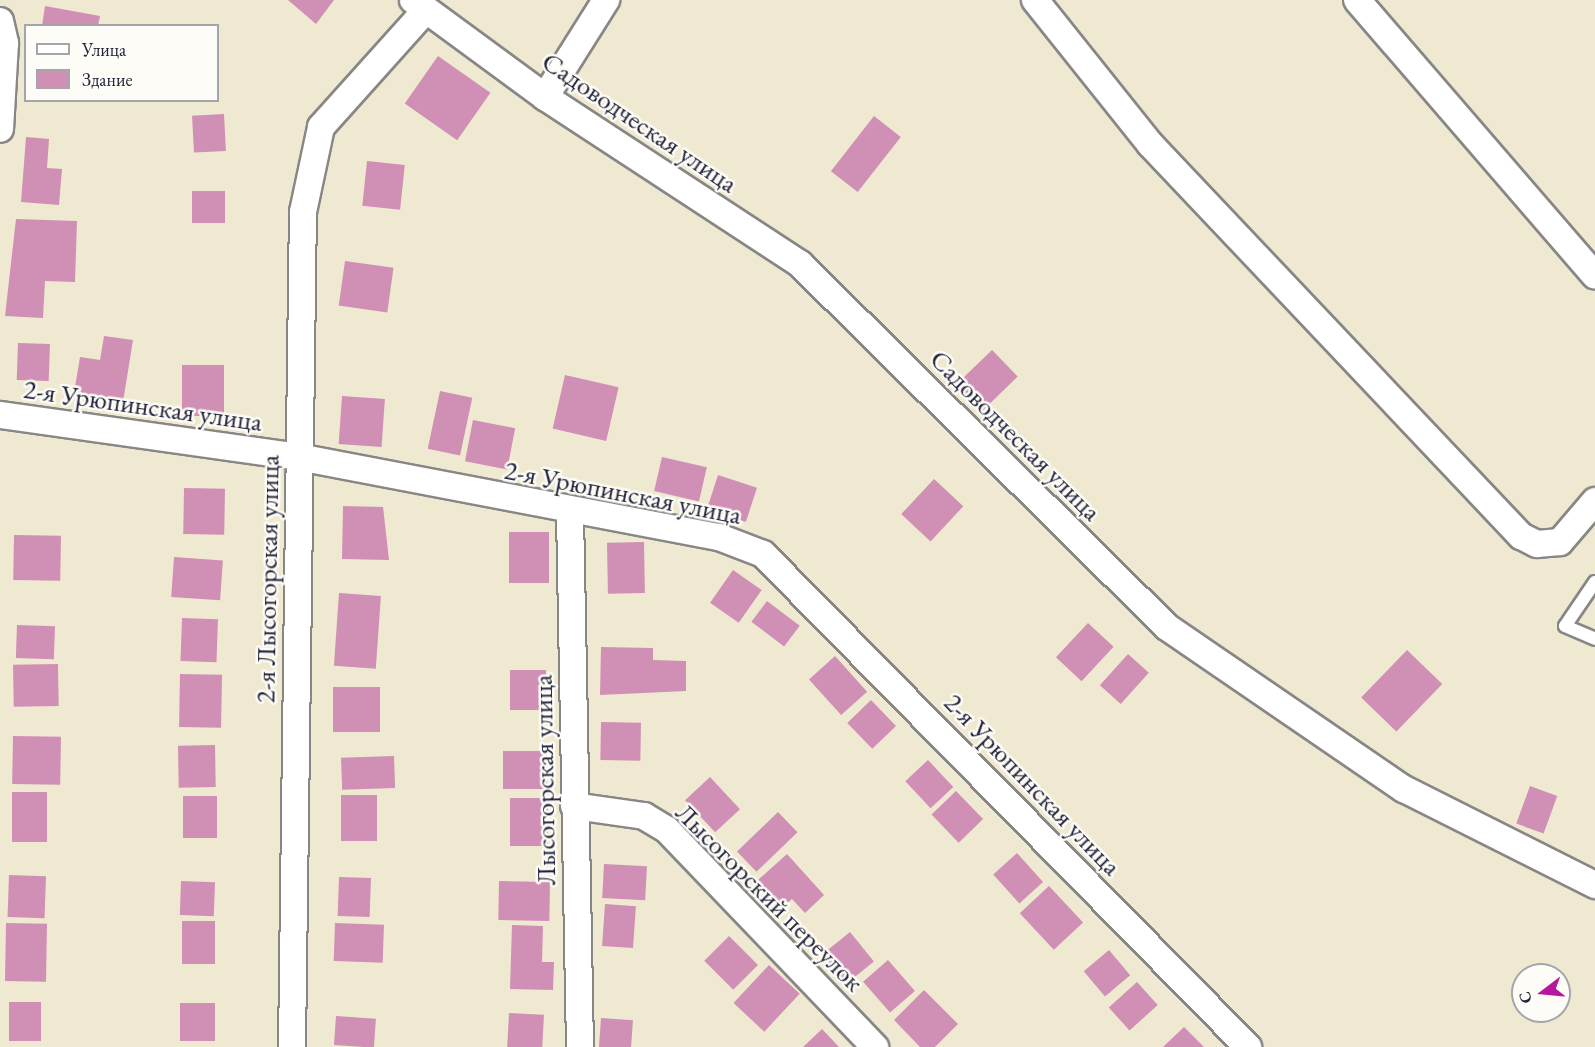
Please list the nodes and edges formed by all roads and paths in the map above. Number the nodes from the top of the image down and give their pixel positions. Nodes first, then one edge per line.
1 (606, 0) edge
2 (1035, 0) edge
3 (1357, 0) edge
4 (419, 5) edge
5 (0, 21) edge
6 (545, 97) junction
7 (0, 129) edge
8 (1595, 276) edge
9 (0, 415) edge
10 (298, 457) junction
11 (1595, 501) edge
12 (570, 512) junction
13 (1595, 582) edge
14 (1595, 639) edge
15 (574, 806) junction
16 (1595, 885) edge
17 (292, 1047) edge
18 (580, 1047) edge
19 (875, 1047) edge
20 (1248, 1047) edge

1 - 6 street
2 - 11 street
3 - 8 street
4 - 6 street, Садоводческая улица
4 - 10 street, 2-я Лысогорская улица
5 - 7 street
6 - 16 street, Садоводческая улица
9 - 10 street, 2-я Урюпинская улица
10 - 12 street, 2-я Урюпинская улица
10 - 17 street, 2-я Лысогорская улица
12 - 15 street, Лысогорская улица
12 - 20 street, 2-я Урюпинская улица
13 - 14 lane
15 - 18 street, Лысогорская улица
15 - 19 street, Лысогорский переулок

